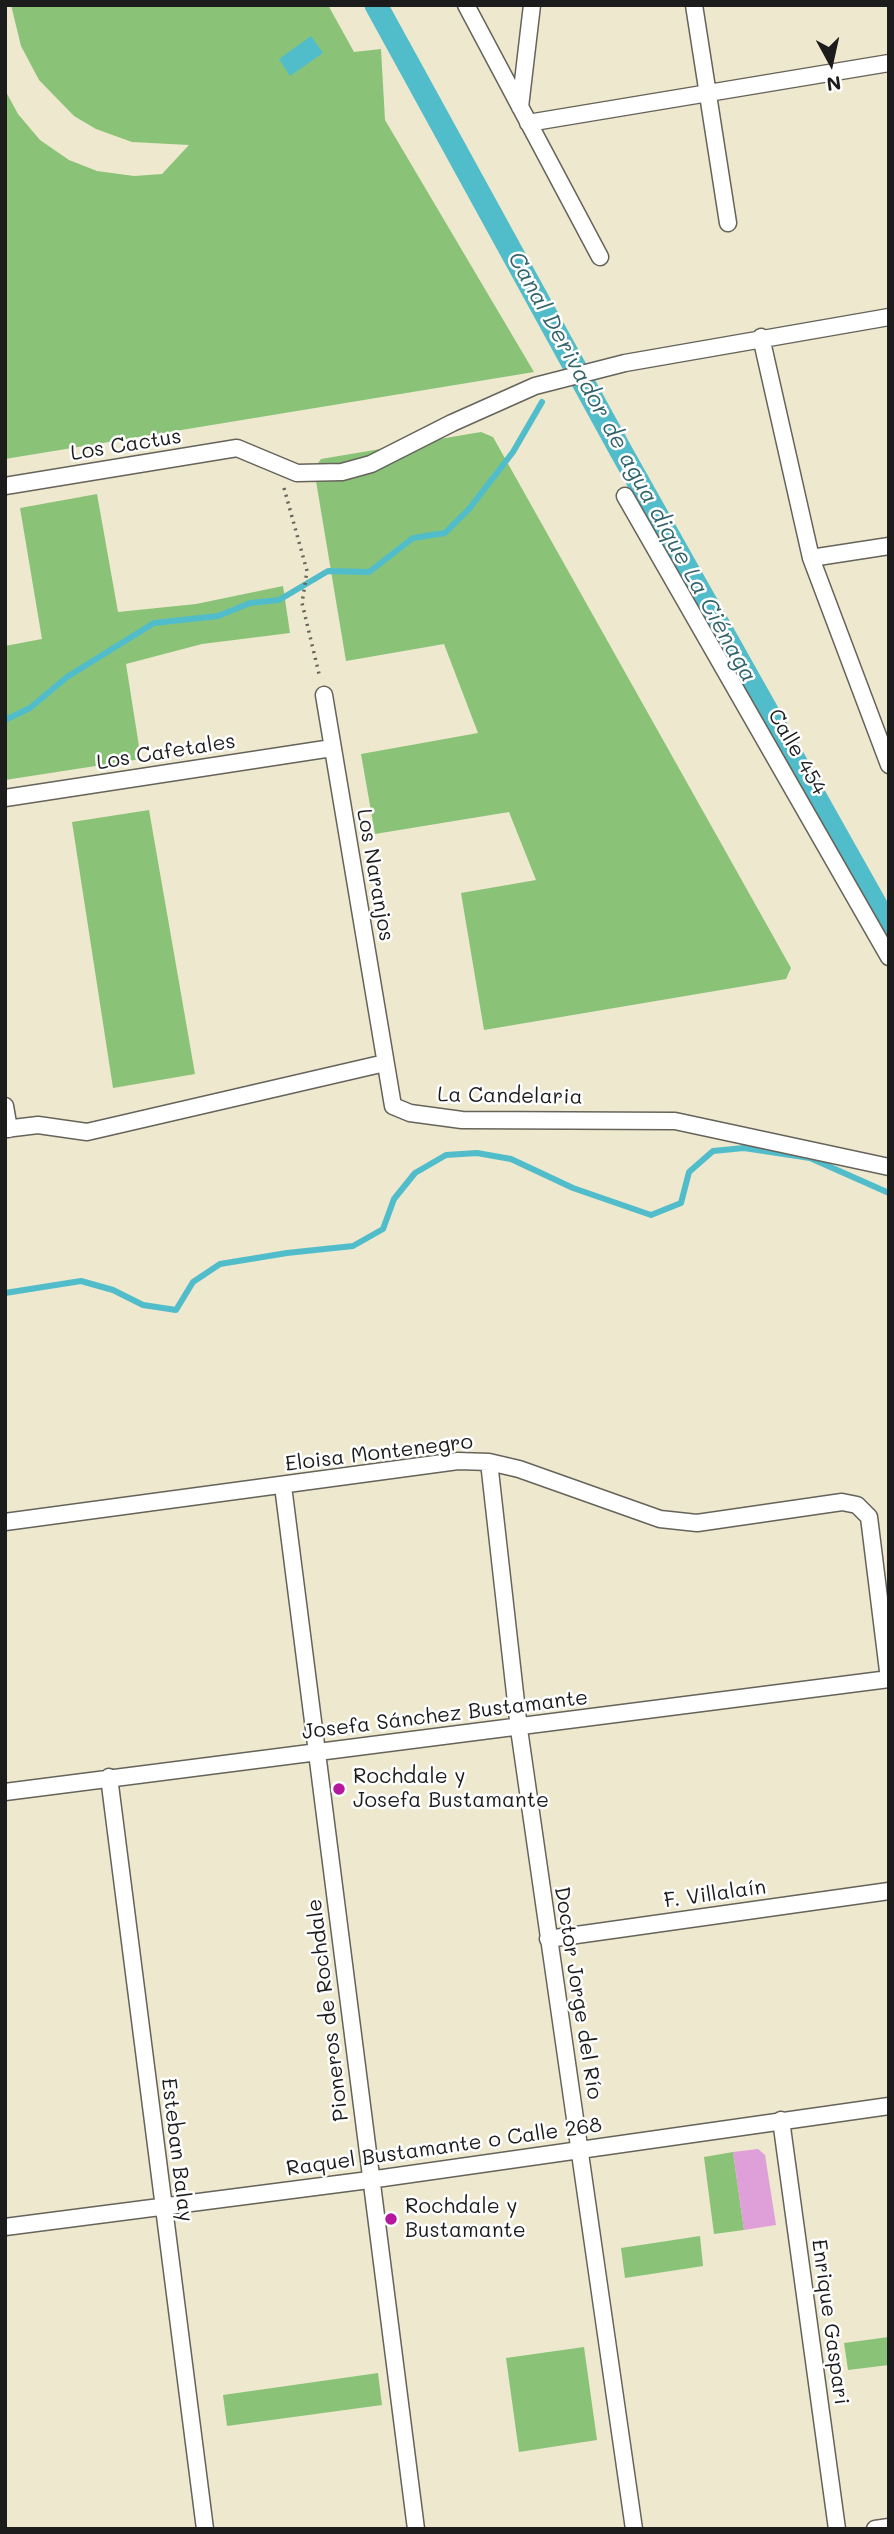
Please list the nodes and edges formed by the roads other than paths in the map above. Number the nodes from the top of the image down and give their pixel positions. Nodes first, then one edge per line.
1 (466, 5) edge
2 (532, 5) edge
3 (694, 5) edge
4 (889, 63) edge
5 (708, 93) junction
6 (520, 107) junction
7 (528, 123) junction
8 (728, 223) dead end
9 (600, 257) dead end
10 (889, 317) edge
11 (761, 337) junction
12 (5, 486) edge
13 (625, 496) dead end
14 (889, 546) edge
15 (811, 558) junction
16 (324, 695) road end
17 (332, 748) junction
18 (889, 765) edge
19 (5, 798) edge
20 (889, 957) edge
21 (385, 1063) junction
22 (5, 1106) edge
23 (7, 1129) edge
24 (889, 1167) edge
25 (489, 1462) junction
26 (283, 1486) junction
27 (5, 1522) edge
28 (889, 1679) edge
29 (519, 1728) junction
30 (317, 1750) junction
31 (108, 1777) junction
32 (5, 1791) edge
33 (889, 1891) edge
34 (548, 1939) junction
35 (889, 2106) edge
36 (781, 2120) junction
37 (581, 2148) junction
38 (369, 2180) junction
39 (163, 2208) junction
40 (5, 2227) edge
41 (889, 2527) edge
42 (205, 2529) edge
43 (416, 2529) edge
44 (634, 2529) edge
45 (837, 2529) edge
46 (875, 2529) edge

1 - 6 street
2 - 6 street
3 - 5 street
4 - 5 street
5 - 7 street
5 - 8 street
6 - 7 street
7 - 9 street
10 - 11 street
11 - 12 street, Los Cactus
11 - 15 street
13 - 20 street, Calle 454
14 - 15 street
15 - 18 street
16 - 17 street, Los Naranjos
17 - 19 street, Los Cafetales
17 - 21 street, Los Naranjos
21 - 23 street
21 - 24 street, La Candelaria
22 - 23 street
25 - 26 street, Eloisa Montenegro
25 - 28 street, Eloisa Montenegro
25 - 29 street, Doctor Jorge del Río
26 - 27 street, Eloisa Montenegro
26 - 30 street, Pioneros de Rochdale
28 - 29 street, Josefa Sánchez Bustamante
29 - 30 street, Josefa Sánchez Bustamante
29 - 34 street, Doctor Jorge del Río
30 - 31 street, Josefa Sánchez Bustamante
30 - 38 street, Pioneros de Rochdale
31 - 32 street, Josefa Sánchez Bustamante
31 - 39 street, Esteban Balay
33 - 34 street, F. Villalaín
34 - 37 street, Doctor Jorge del Río
35 - 36 street, Raquel Bustamante o Calle 268
36 - 37 street, Raquel Bustamante o Calle 268
36 - 45 street, Enrique Gaspari
37 - 38 street, Raquel Bustamante o Calle 268
37 - 44 street, Doctor Jorge del Río
38 - 39 street, Raquel Bustamante o Calle 268
38 - 43 street, Pioneros de Rochdale
39 - 40 street, Raquel Bustamante o Calle 268
39 - 42 street, Esteban Balay
41 - 46 street

